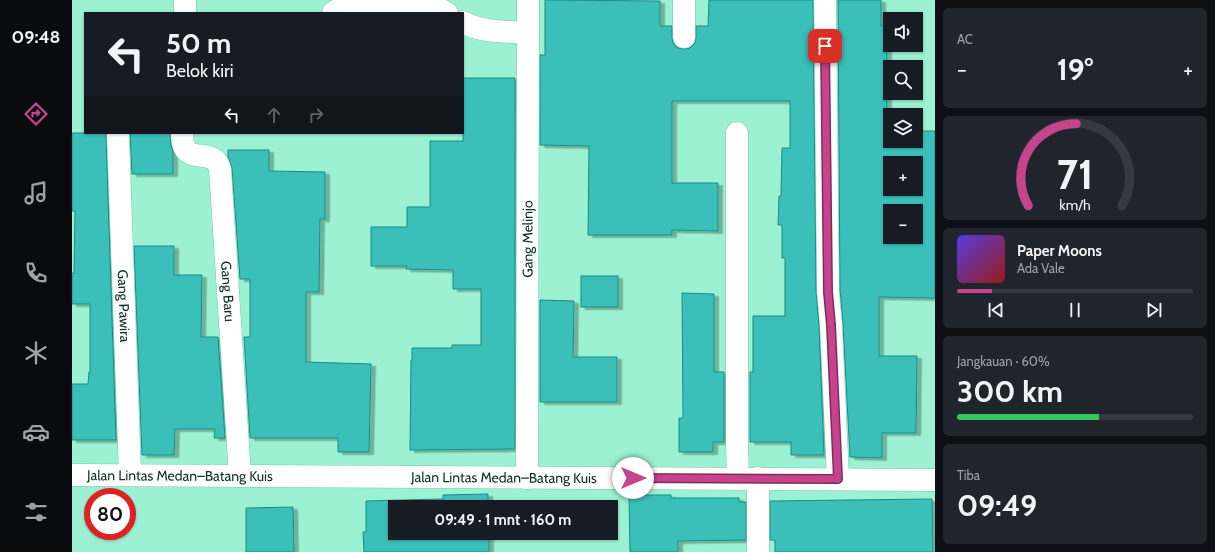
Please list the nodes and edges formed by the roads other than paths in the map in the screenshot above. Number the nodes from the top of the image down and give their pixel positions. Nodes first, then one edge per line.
1 (185, 0) edge
2 (528, 0) edge
3 (684, 0) edge
4 (825, 0) edge
5 (185, 12) edge
6 (334, 12) edge
7 (445, 12) edge
8 (464, 23) edge
9 (528, 33) junction
10 (684, 38) dead end
11 (737, 133) dead end
12 (182, 134) edge
13 (118, 136) dead end
14 (72, 475) edge
15 (130, 475) junction
16 (240, 476) junction
17 (527, 478) junction
18 (748, 478) junction
19 (838, 479) junction
20 (935, 480) edge
21 (758, 552) edge

1 - 5 main road
2 - 9 main road, Gang Melinjo
3 - 10 main road
4 - 19 main road
6 - 7 main road
8 - 9 main road
9 - 17 main road, Gang Melinjo
11 - 18 main road
12 - 16 main road, Gang Baru
13 - 15 main road, Gang Pawira
14 - 15 main road, Jalan Lintas Medan–Batang Kuis
15 - 16 main road, Jalan Lintas Medan–Batang Kuis
16 - 17 main road, Jalan Lintas Medan–Batang Kuis
17 - 18 main road, Jalan Lintas Medan–Batang Kuis
18 - 19 main road, Jalan Lintas Medan–Batang Kuis
18 - 21 main road
19 - 20 main road, Jalan Lintas Medan–Batang Kuis

